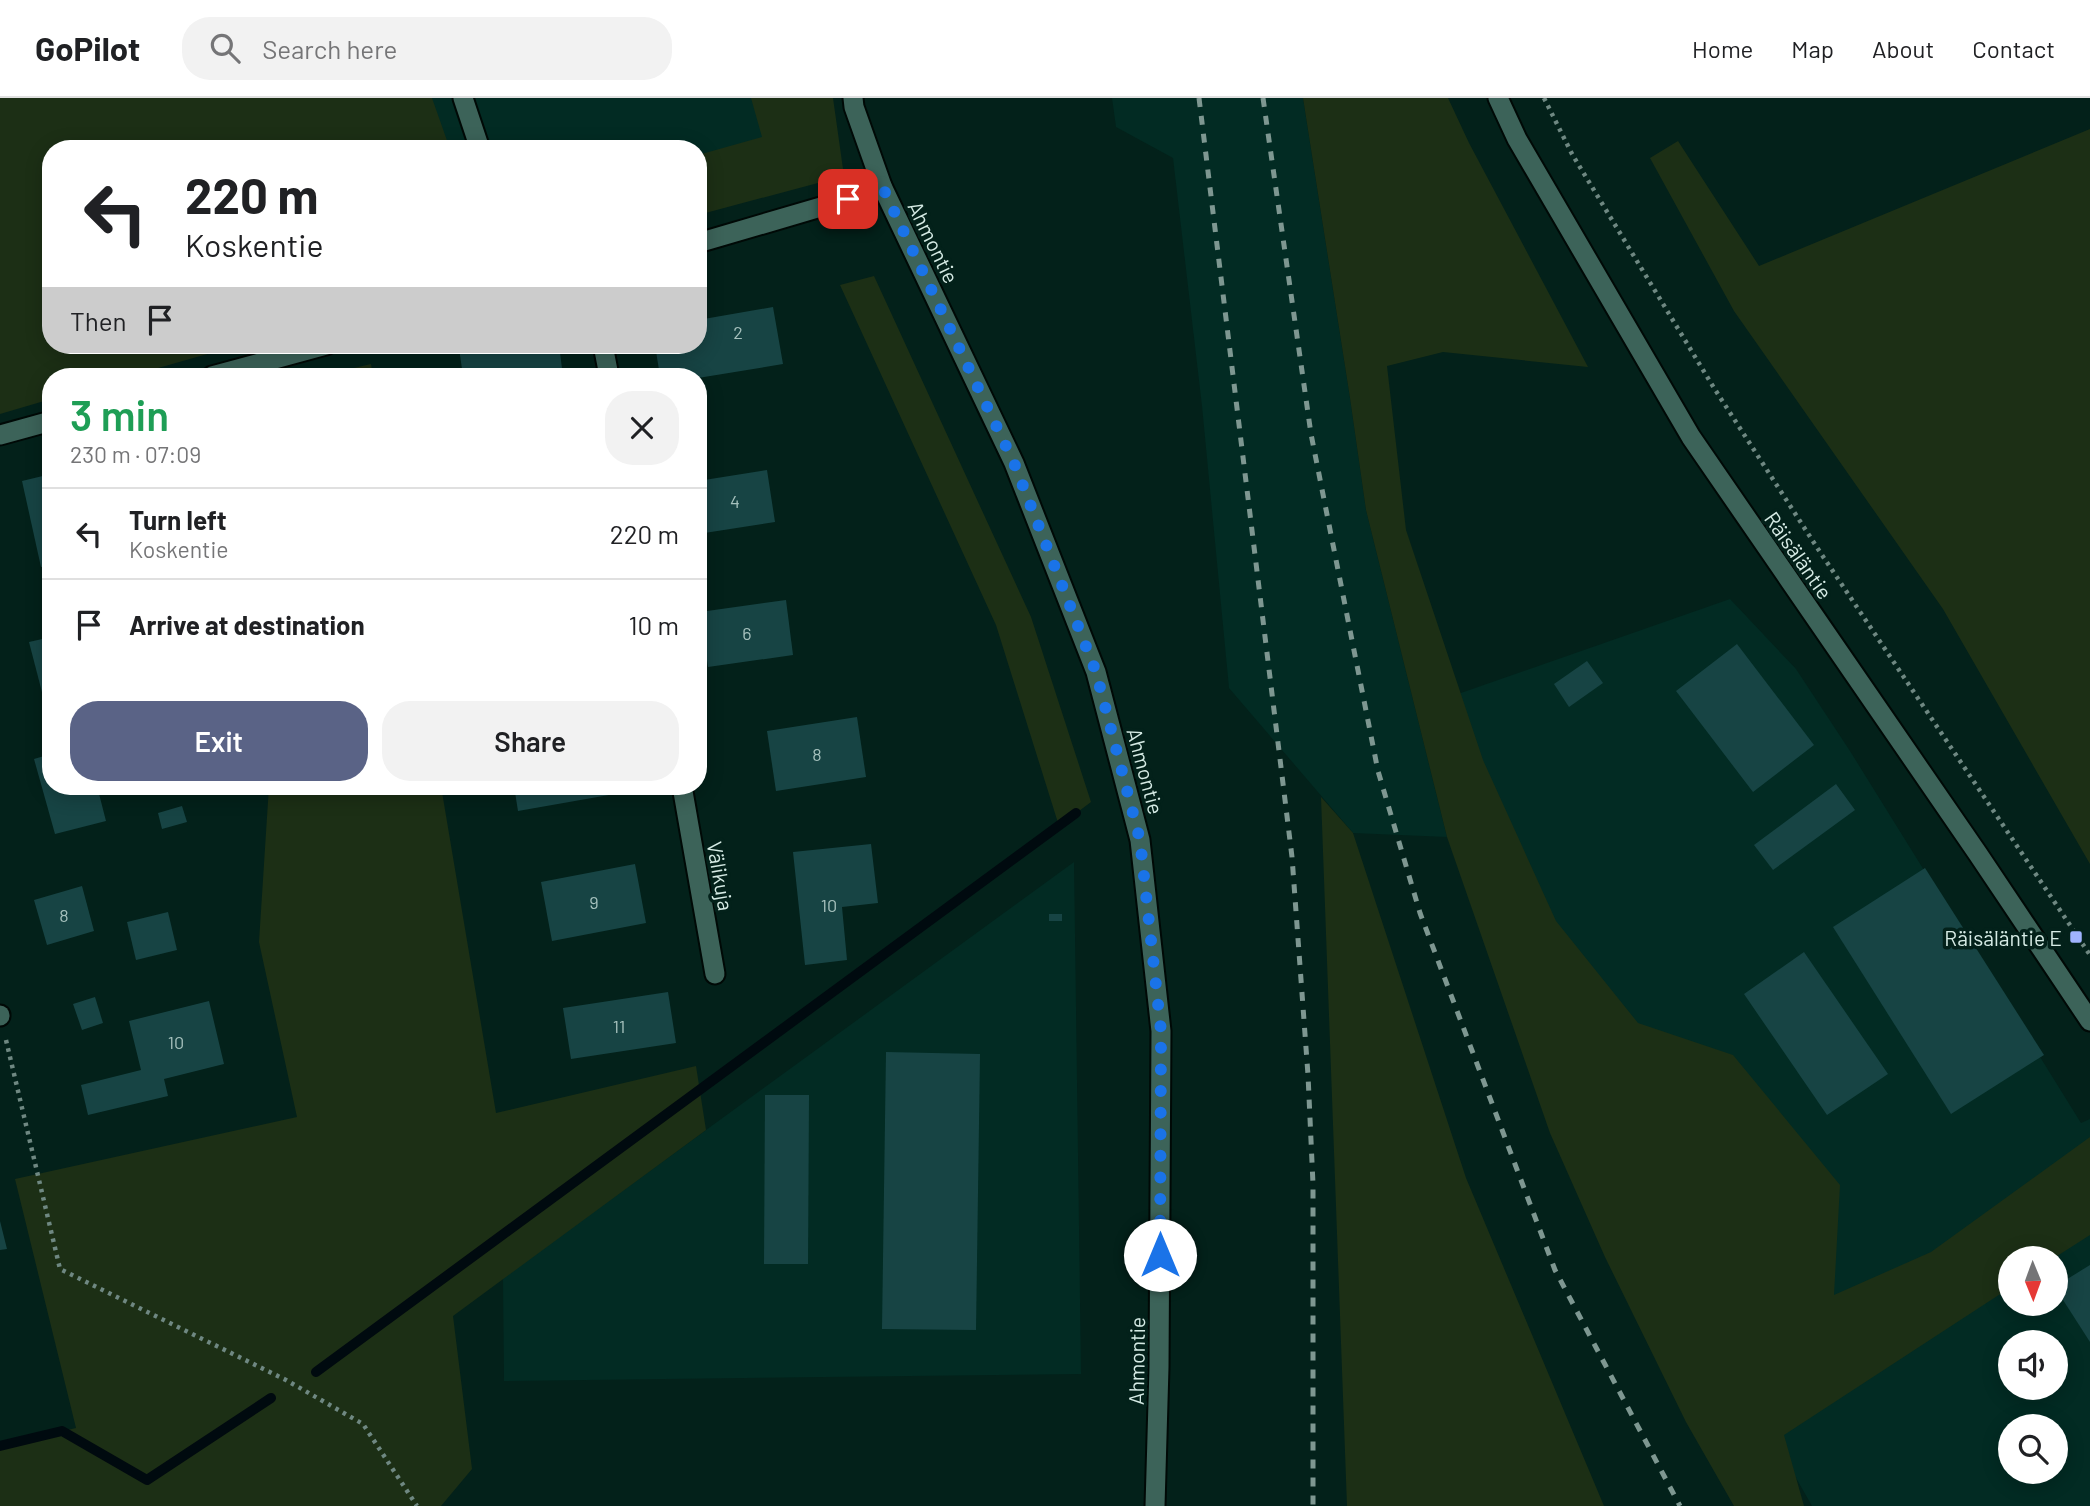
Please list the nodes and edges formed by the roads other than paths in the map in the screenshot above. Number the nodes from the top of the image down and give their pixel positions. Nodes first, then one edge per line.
1 (463, 98) edge
2 (853, 98) edge
3 (1498, 98) edge
4 (477, 140) edge
5 (882, 186) junction
6 (707, 240) edge
7 (293, 354) edge
8 (241, 368) edge
9 (42, 423) edge
10 (0, 435) edge
11 (684, 795) edge
12 (715, 974) dead end
13 (2090, 1021) edge
14 (1155, 1506) edge

1 - 4 street
2 - 5 street, Ahmontie
3 - 13 street, Räisäläntie
5 - 6 street
5 - 14 street, Ahmontie
7 - 8 street
9 - 10 street
11 - 12 street, Välikuja

